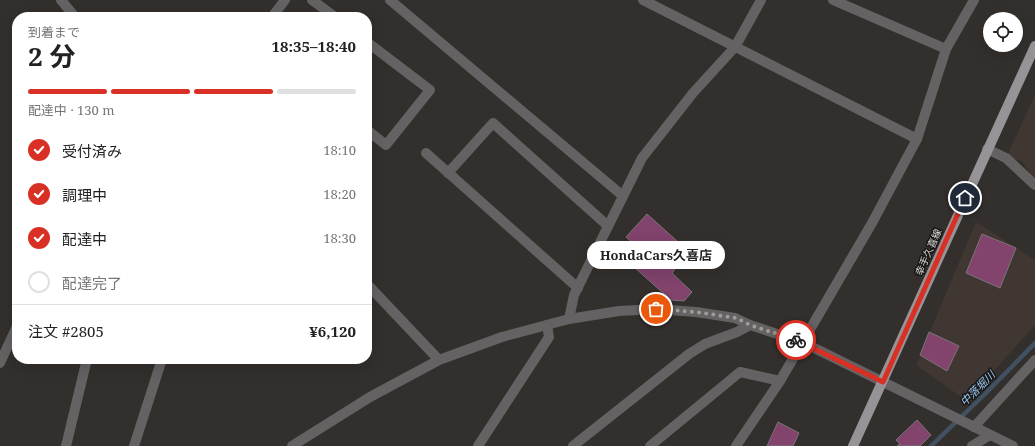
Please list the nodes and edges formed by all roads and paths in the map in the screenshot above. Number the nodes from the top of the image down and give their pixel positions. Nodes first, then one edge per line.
1 (61, 0) edge
2 (285, 0) edge
3 (312, 0) edge
4 (390, 0) edge
5 (643, 0) edge
6 (761, 0) edge
7 (833, 0) edge
8 (974, 0) edge
9 (71, 12) edge
10 (276, 12) edge
11 (328, 12) edge
12 (372, 46) edge
13 (1035, 46) edge
14 (735, 47) junction
15 (946, 49) junction
16 (372, 134) edge
17 (917, 139) junction
18 (987, 149) junction
19 (426, 153) dead end
20 (448, 173) junction
21 (1035, 185) edge
22 (623, 196) junction
23 (608, 226) junction
24 (578, 288) junction
25 (372, 289) edge
26 (569, 320) junction
27 (547, 325) junction
28 (750, 325) junction
29 (12, 337) edge
30 (802, 342) junction
31 (439, 360) junction
32 (1035, 360) edge
33 (0, 363) edge
34 (86, 364) edge
35 (160, 364) edge
36 (780, 381) junction
37 (883, 382) junction
38 (974, 427) junction
39 (990, 435) junction
40 (66, 446) edge
41 (134, 446) edge
42 (292, 446) edge
43 (478, 446) edge
44 (573, 446) edge
45 (650, 446) edge
46 (736, 446) edge
47 (853, 446) edge
48 (972, 446) edge
49 (1013, 446) edge

1 - 9 street
2 - 10 street
3 - 11 street
4 - 22 street
5 - 14 street
6 - 14 street
7 - 15 street
8 - 15 street
12 - 16 street
13 - 18 main road, 幸手久喜線
14 - 17 street
14 - 22 street
15 - 17 street
17 - 30 street
18 - 21 street
18 - 37 main road, 幸手久喜線
19 - 20 street
20 - 23 street
20 - 24 street
22 - 23 street
23 - 24 street
24 - 26 street
25 - 31 street
26 - 27 street
26 - 28 street
27 - 31 street
27 - 43 street
28 - 30 street
28 - 44 street
29 - 33 street
30 - 36 street
30 - 37 street
31 - 42 street
32 - 38 street
34 - 40 street
35 - 41 street
36 - 45 street
36 - 46 street
37 - 38 street
37 - 47 main road, 幸手久喜線
38 - 39 street
39 - 48 street
39 - 49 street

